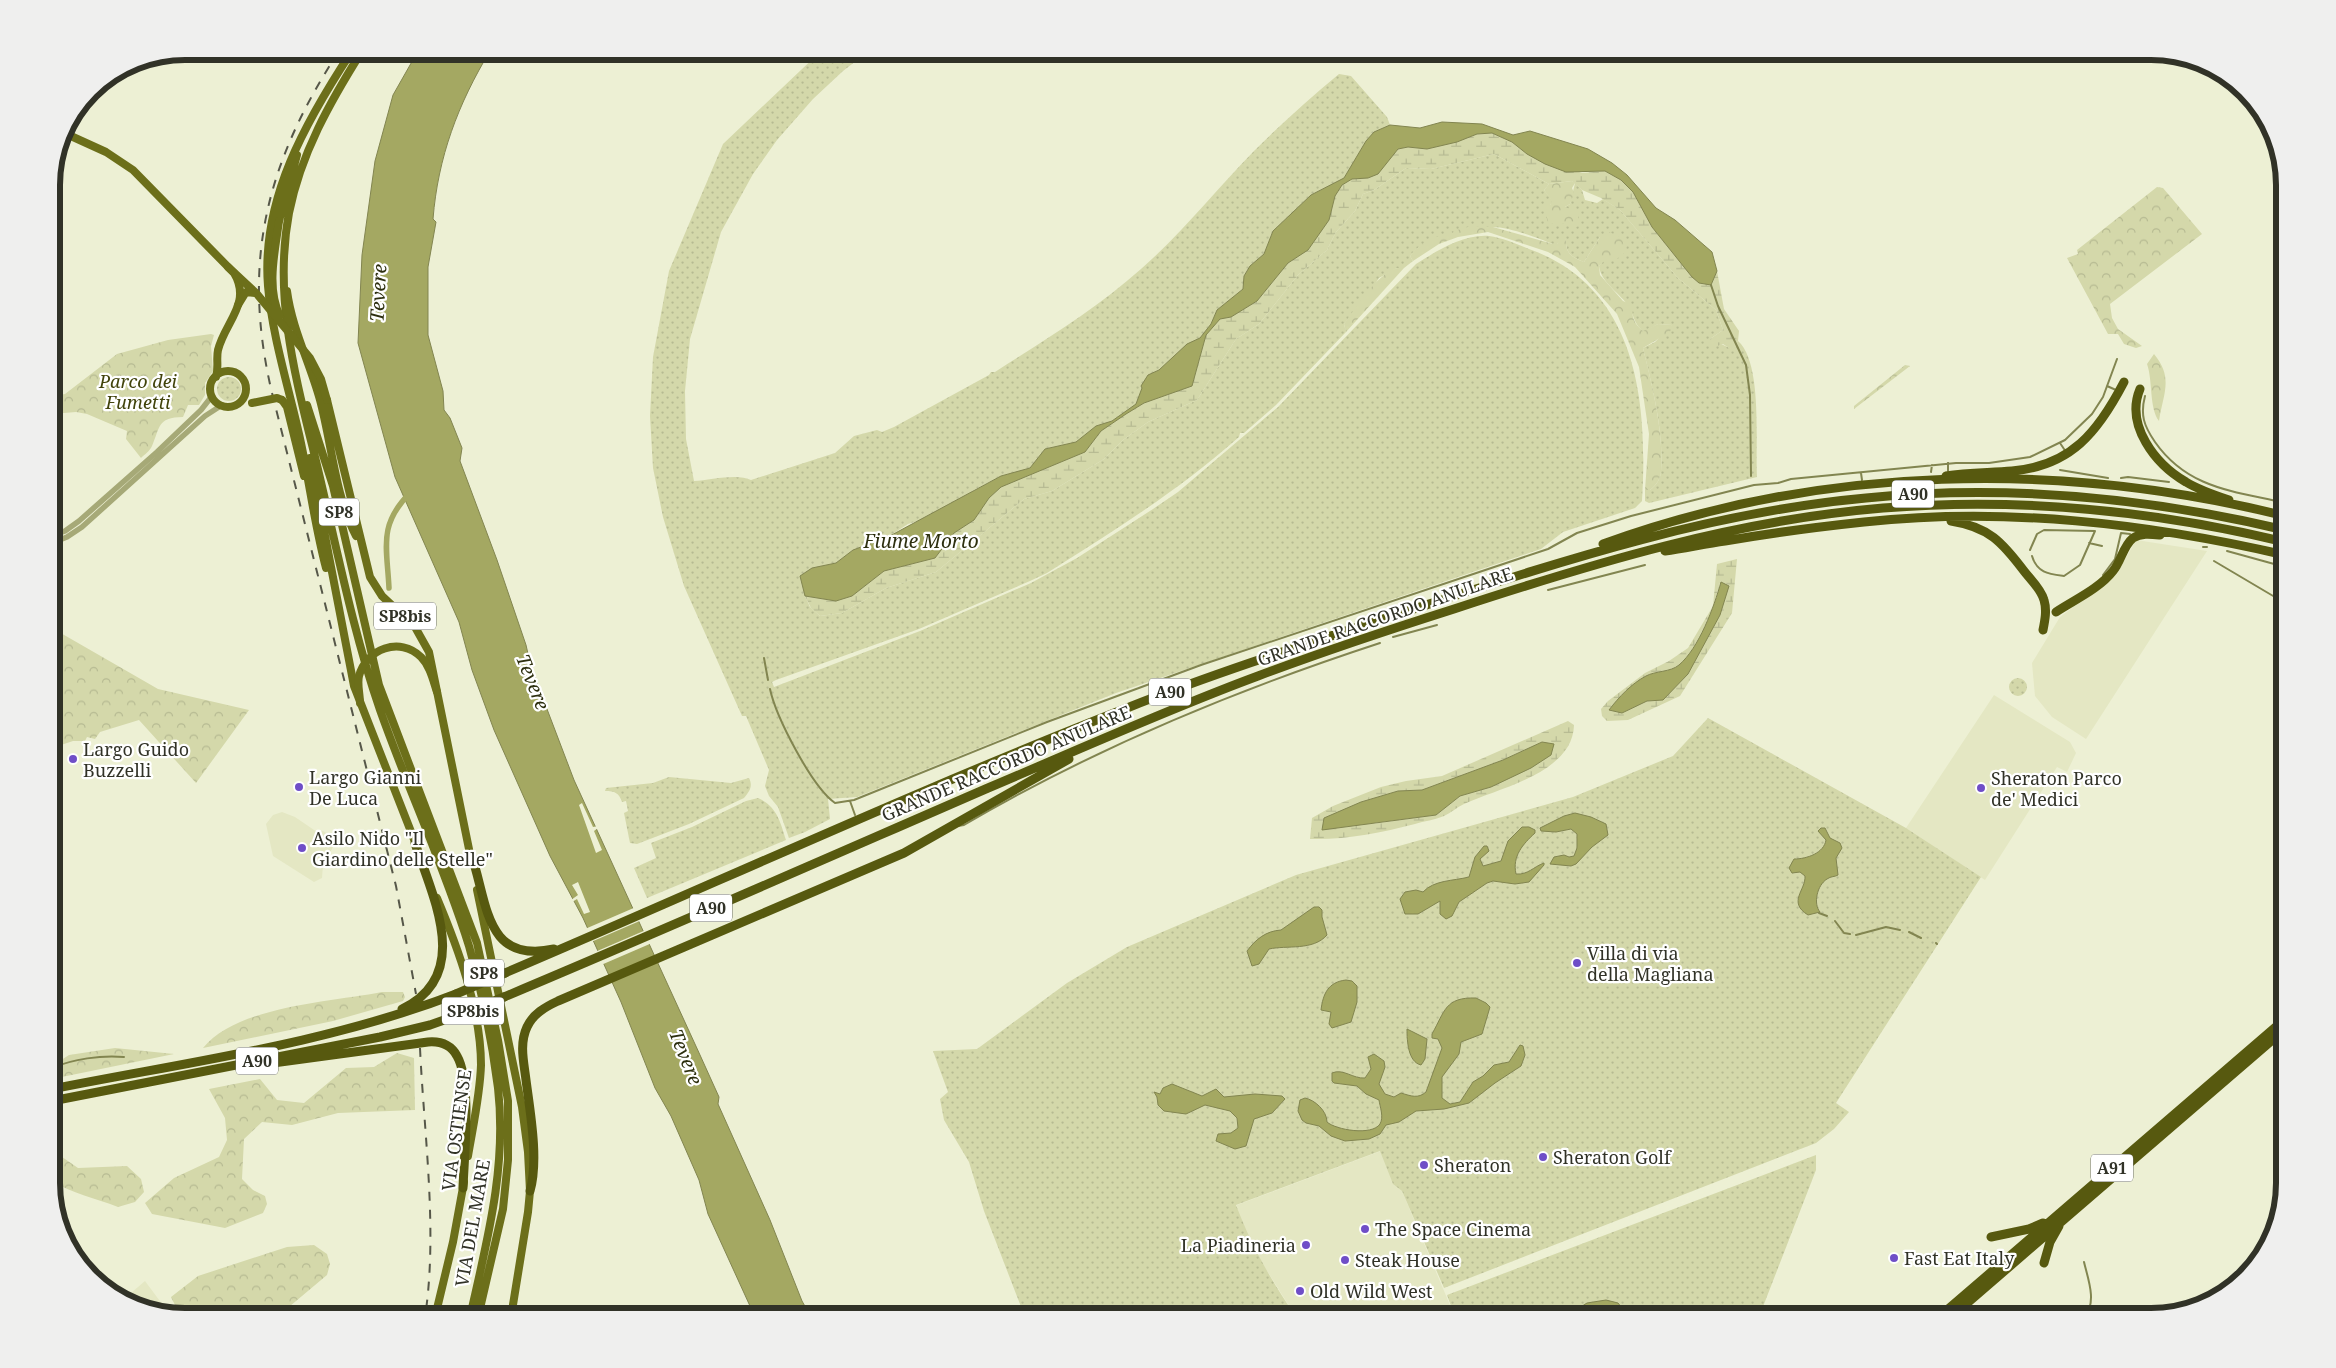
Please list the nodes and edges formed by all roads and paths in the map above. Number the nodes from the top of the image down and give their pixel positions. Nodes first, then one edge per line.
1 (346, 60) edge
2 (356, 60) edge
3 (318, 106) junction
4 (70, 135) edge
5 (284, 262) junction
6 (228, 267) junction
7 (257, 294) junction
8 (238, 305) junction
9 (288, 331) junction
10 (216, 377) junction
11 (2124, 382) dead end
12 (299, 384) junction
13 (2140, 389) dead end
14 (212, 396) junction
15 (242, 400) junction
16 (222, 405) junction
17 (304, 411) junction
18 (1918, 481) junction
19 (312, 507) junction
20 (2253, 509) junction
21 (2276, 514) edge
22 (1903, 519) junction
23 (2276, 528) edge
24 (60, 534) edge
25 (60, 539) edge
26 (2223, 540) junction
27 (2276, 540) edge
28 (362, 547) junction
29 (2276, 553) edge
30 (1632, 554) junction
31 (1547, 566) junction
32 (2056, 612) dead end
33 (2043, 630) dead end
34 (344, 637) junction
35 (437, 692) junction
36 (360, 703) junction
37 (1104, 738) junction
38 (415, 843) junction
39 (470, 854) junction
40 (580, 941) junction
41 (360, 1026) junction
42 (2276, 1027) edge
43 (2276, 1037) edge
44 (211, 1070) junction
45 (60, 1087) edge
46 (60, 1099) edge
47 (463, 1188) junction
48 (530, 1191) junction
49 (2061, 1217) junction
50 (1991, 1237) dead end
51 (2044, 1263) dead end
52 (437, 1308) edge
53 (472, 1308) edge
54 (480, 1308) edge
55 (513, 1308) edge
56 (1950, 1308) edge
57 (1961, 1308) edge

1 - 3 main road, SP8bis
2 - 5 main road, VIA DEL MARE / SP8
3 - 9 main road, SP8bis, bridge
3 - 19 main road, SP8bis
4 - 6 main road
5 - 12 main road, VIA DEL MARE / SP8
5 - 28 main road
6 - 7 main road, bridge
6 - 8 main road, bridge
7 - 8 main road, bridge
7 - 9 main road, bridge
8 - 10 main road
9 - 28 main road, SP8bis, bridge
10 - 14 main road
10 - 15 main road
11 - 18 highway
12 - 17 main road, VIA DEL MARE / SP8
12 - 54 main road, VIA DEL MARE / SP8
13 - 20 highway
14 - 16 main road
14 - 24 street
15 - 16 main road
15 - 19 main road, bridge
16 - 25 street
17 - 34 main road
17 - 53 main road, VIA DEL MARE / SP8
18 - 20 highway, GRANDE RACCORDO ANULARE
18 - 31 highway, GRANDE RACCORDO ANULARE
19 - 34 main road, SP8bis
20 - 21 highway, GRANDE RACCORDO ANULARE
22 - 26 highway
22 - 30 highway
22 - 33 highway
23 - 31 highway, GRANDE RACCORDO ANULARE / A90
26 - 29 highway
26 - 32 highway
27 - 30 highway, GRANDE RACCORDO ANULARE / A90
28 - 35 main road, SP8bis, bridge
30 - 37 highway, GRANDE RACCORDO ANULARE / A90
31 - 40 highway, GRANDE RACCORDO ANULARE / A90
34 - 36 main road, VIA OSTIENSE / SP8bis, bridge
35 - 36 main road, bridge
35 - 39 main road, SP8bis
36 - 38 main road, VIA OSTIENSE / SP8bis
37 - 44 highway, GRANDE RACCORDO ANULARE / A90, bridge
37 - 48 highway
38 - 41 highway
38 - 47 main road, VIA OSTIENSE / SP8bis
39 - 40 highway
39 - 48 main road, SP8bis
40 - 41 highway, GRANDE RACCORDO ANULARE / A90, bridge
41 - 45 highway, GRANDE RACCORDO ANULARE / A90
42 - 49 highway, A91
43 - 49 highway, A91
44 - 46 highway, GRANDE RACCORDO ANULARE / A90
44 - 47 highway
47 - 52 main road, VIA OSTIENSE / SP8bis
48 - 55 main road, SP8bis
49 - 50 highway
49 - 51 highway
49 - 56 highway, A91
49 - 57 highway, A91

